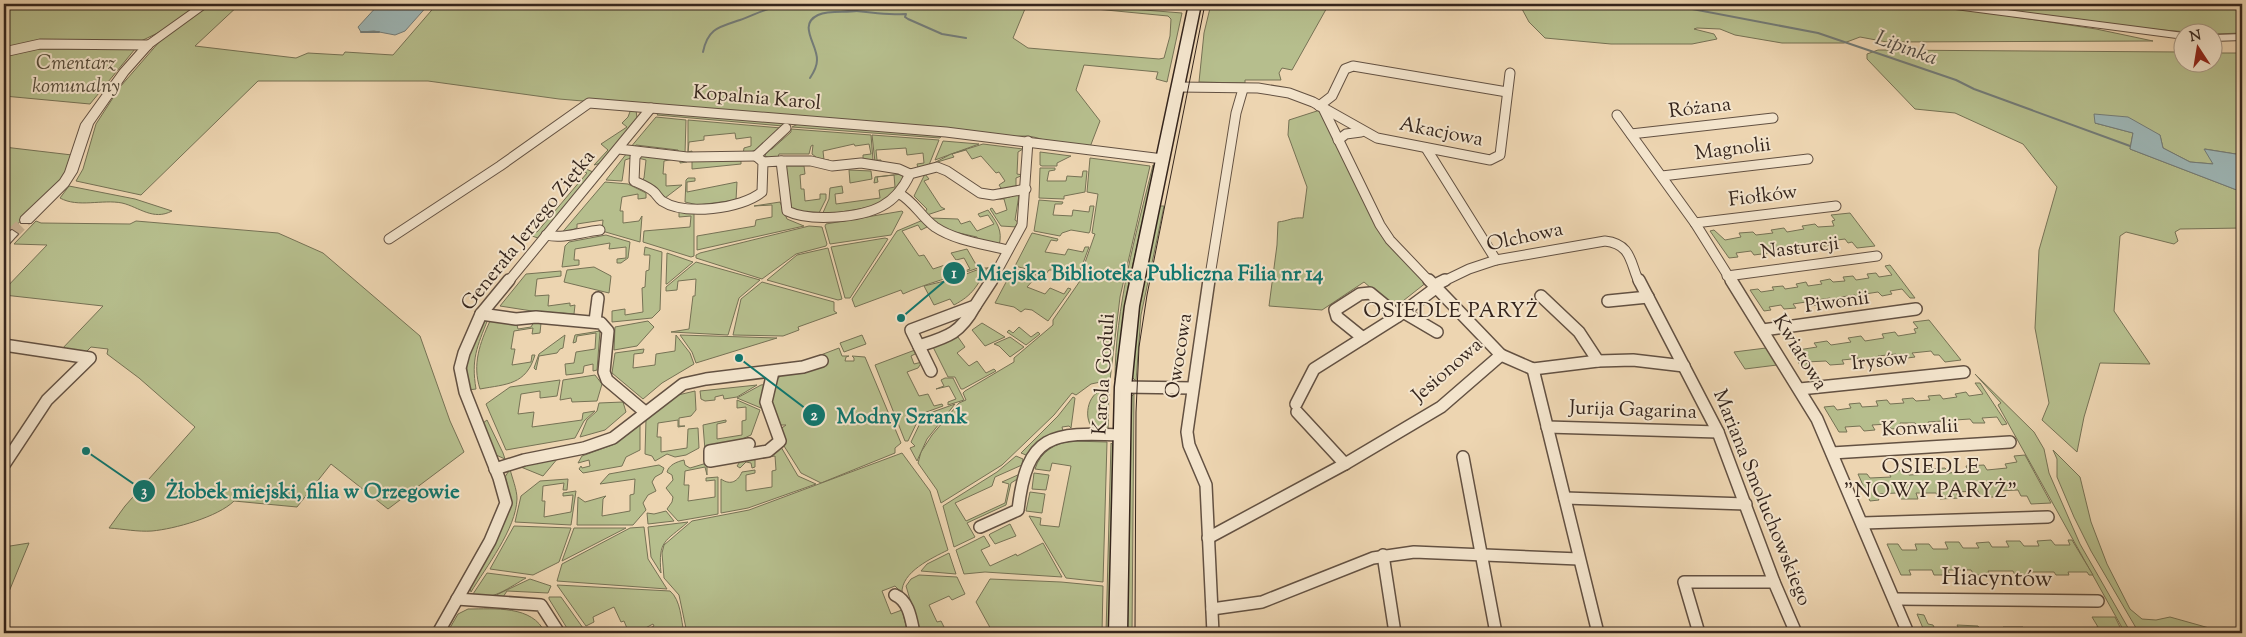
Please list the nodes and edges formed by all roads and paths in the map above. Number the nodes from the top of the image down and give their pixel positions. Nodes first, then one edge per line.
1 (206, 4) edge
2 (1195, 4) edge
3 (1940, 4) edge
4 (2174, 35) edge
5 (2242, 37) edge
6 (2224, 38) edge
7 (142, 45) junction
8 (4, 52) edge
9 (1510, 73) dead end
10 (1178, 87) junction
11 (1244, 89) junction
12 (1507, 92) junction
13 (1321, 107) junction
14 (650, 108) junction
15 (1617, 115) dead end
16 (1773, 118) dead end
17 (786, 123) junction
18 (1361, 132) junction
19 (1631, 134) junction
20 (1338, 140) junction
21 (1028, 141) junction
22 (1426, 148) junction
23 (619, 149) junction
24 (638, 153) junction
25 (760, 159) junction
26 (1163, 159) junction
27 (1808, 159) dead end
28 (781, 161) junction
29 (910, 174) junction
30 (1662, 176) junction
31 (1026, 189) junction
32 (898, 193) junction
33 (1836, 206) dead end
34 (26, 220) tunnel mouth
35 (1695, 223) junction
36 (600, 230) dead end
37 (546, 235) junction
38 (389, 239) dead end
39 (1624, 248) joint
40 (1008, 250) junction
41 (1877, 256) dead end
42 (1496, 260) junction
43 (1727, 276) junction
44 (1436, 286) junction
45 (1542, 296) dead end
46 (1648, 297) junction
47 (598, 298) dead end
48 (1608, 300) dead end
49 (975, 306) junction
50 (1916, 310) dead end
51 (481, 314) junction
52 (1400, 314) junction
53 (594, 321) junction
54 (1763, 330) junction
55 (1437, 332) dead end
56 (1363, 338) junction
57 (4, 345) edge
58 (919, 346) junction
59 (1501, 355) junction
60 (822, 361) dead end
61 (1598, 361) junction
62 (1684, 366) junction
63 (1533, 369) junction
64 (931, 370) dead end
65 (773, 372) junction
66 (1964, 372) dead end
67 (1123, 387) junction
68 (1192, 388) junction
69 (1800, 389) junction
70 (645, 412) junction
71 (1547, 427) junction
72 (1718, 432) junction
73 (1122, 435) junction
74 (2010, 442) dead end
75 (749, 444) dead end
76 (1832, 452) junction
77 (1463, 457) dead end
78 (1345, 464) junction
79 (4, 465) edge
80 (495, 469) junction
81 (1565, 498) junction
82 (1746, 504) junction
83 (2048, 517) dead end
84 (1863, 523) junction
85 (980, 527) dead end
86 (1208, 538) junction
87 (1383, 555) junction
88 (1482, 556) junction
89 (1579, 559) junction
90 (1774, 582) junction
91 (895, 595) dead end
92 (457, 599) junction
93 (1895, 599) junction
94 (2098, 601) dead end
95 (1212, 609) junction
96 (438, 633) edge
97 (559, 633) edge
98 (914, 633) edge
99 (1118, 633) edge
100 (1213, 633) edge
101 (1395, 633) edge
102 (1496, 633) edge
103 (1598, 633) edge
104 (1699, 633) edge
105 (1796, 633) edge
106 (1908, 633) edge

1 - 7 street
2 - 10 main road, Karola Goduli
3 - 4 street
5 - 6 street
7 - 8 street
7 - 34 street
9 - 12 street, Akacjowa
10 - 11 street, Akacjowa
10 - 26 main road, Karola Goduli
11 - 13 street, Akacjowa
11 - 68 street, Owocowa
12 - 13 street
12 - 22 street, Akacjowa
13 - 18 street, Akacjowa
13 - 20 street, Jesionowa
14 - 17 street, Kopalnia Karol
14 - 23 street, Generała Jerzego Ziętka
14 - 38 street, Kopalnia Karol
15 - 19 street, Kwiatowa
16 - 19 street, Różana
17 - 21 street, Kopalnia Karol
17 - 25 street
18 - 20 street
18 - 22 street, Akacjowa
19 - 30 street, Kwiatowa
20 - 44 street, Jesionowa
21 - 26 street, Kopalnia Karol
21 - 31 street
22 - 42 street
23 - 24 street
23 - 37 street, Generała Jerzego Ziętka
24 - 25 street
24 - 25 street
25 - 28 street
26 - 67 main road, Karola Goduli
27 - 30 street, Magnolii
28 - 29 street
28 - 32 street
29 - 31 street
29 - 32 street
30 - 35 street, Kwiatowa
31 - 40 street
32 - 40 street
33 - 35 street, Fiołków
35 - 43 street, Kwiatowa
36 - 37 street
37 - 51 street, Generała Jerzego Ziętka
39 - 42 street, Olchowa
39 - 46 street, Mariana Smoluchowskiego
40 - 49 street
41 - 43 street, Nasturcji
42 - 44 street, Olchowa
43 - 54 street, Kwiatowa
44 - 52 street
44 - 59 street, Jesionowa
45 - 61 street
46 - 48 street
46 - 62 street, Mariana Smoluchowskiego
47 - 53 street
49 - 58 street
49 - 58 street
50 - 54 street, Piwonii
51 - 53 street
51 - 80 street, Generała Jerzego Ziętka
52 - 55 street, Jesionowa
52 - 56 street
52 - 56 street, Jesionowa
53 - 70 street
54 - 69 street, Kwiatowa
56 - 78 street
57 - 79 street
58 - 64 street
59 - 63 street
59 - 78 street, Jesionowa
60 - 65 street
61 - 62 street
61 - 63 street
62 - 72 street, Mariana Smoluchowskiego
63 - 71 street
65 - 70 street
65 - 75 street
66 - 69 street, Irysów
67 - 68 street
67 - 73 main road, Karola Goduli
68 - 86 street, Owocowa
69 - 76 street, Kwiatowa
70 - 80 street
71 - 72 street, Jurija Gagarina
71 - 81 street
72 - 82 street, Mariana Smoluchowskiego
73 - 85 street
73 - 99 main road, Karola Goduli
74 - 76 street, Konwalii
76 - 84 street, Kwiatowa
77 - 88 street
78 - 86 street, Jesionowa
80 - 92 street, Generała Jerzego Ziętka
81 - 82 street
81 - 89 street
82 - 90 street, Mariana Smoluchowskiego
83 - 84 street
84 - 93 street, Kwiatowa
86 - 95 street
87 - 88 street
87 - 95 street
87 - 101 street
88 - 89 street
88 - 102 street
89 - 103 street
90 - 104 street
90 - 105 street, Mariana Smoluchowskiego
91 - 98 street
92 - 96 street, Generała Jerzego Ziętka
92 - 97 street
93 - 94 street, Hiacyntów
93 - 106 street, Kwiatowa
95 - 100 street

